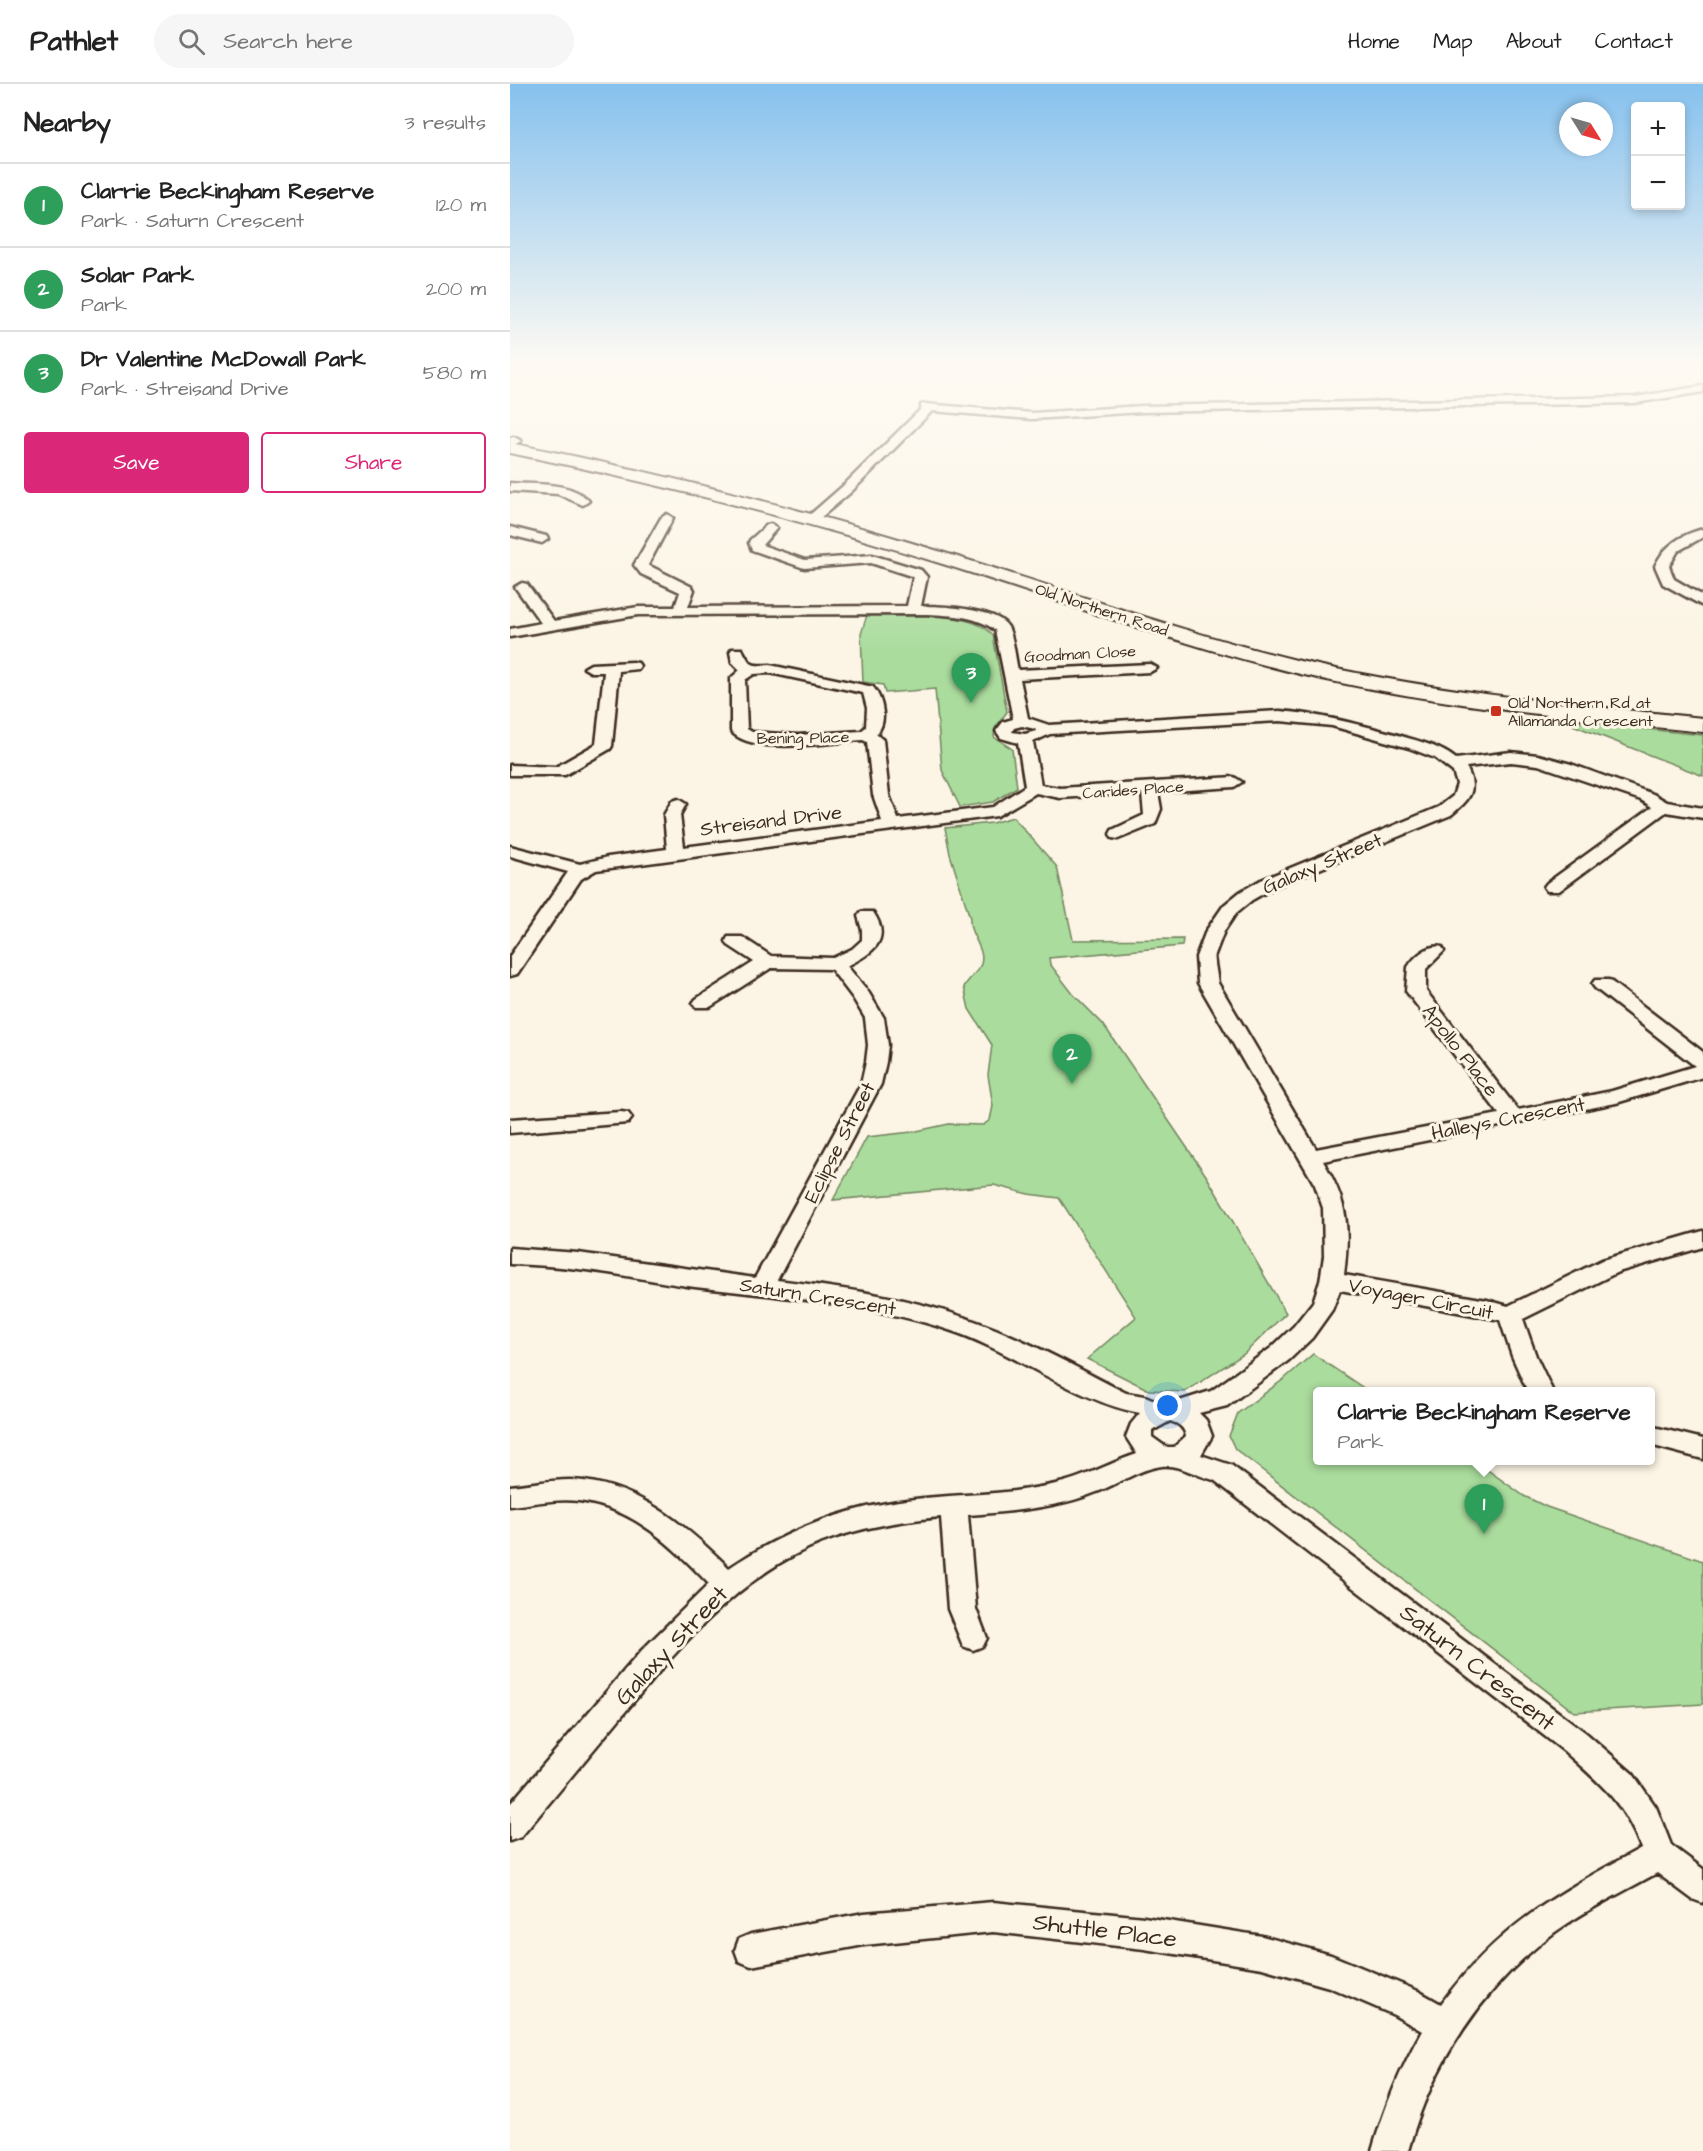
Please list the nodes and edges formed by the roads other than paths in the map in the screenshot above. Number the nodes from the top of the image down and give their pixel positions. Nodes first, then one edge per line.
1 (586, 461) edge
2 (874, 461) edge
3 (510, 487) edge
4 (583, 501) dead end
5 (813, 517) junction
6 (667, 518) dead end
7 (771, 528) dead end
8 (510, 531) edge
9 (1703, 532) edge
10 (542, 539) dead end
11 (522, 587) dead end
12 (1703, 602) edge
13 (913, 610) junction
14 (680, 611) junction
15 (550, 626) junction
16 (510, 633) edge
17 (737, 652) dead end
18 (633, 666) dead end
19 (612, 667) junction
20 (591, 668) dead end
21 (1150, 668) dead end
22 (750, 670) junction
23 (1011, 675) junction
24 (1703, 715) edge
25 (1021, 721) junction
26 (1703, 725) edge
27 (1044, 730) junction
28 (865, 735) junction
29 (1025, 739) junction
30 (1454, 764) junction
31 (510, 770) edge
32 (1234, 782) dead end
33 (1033, 788) junction
34 (1149, 788) junction
35 (678, 804) dead end
36 (1663, 807) junction
37 (1703, 813) edge
38 (892, 826) junction
39 (1118, 834) dead end
40 (510, 851) edge
41 (676, 853) junction
42 (581, 870) junction
43 (1552, 887) dead end
44 (867, 916) dead end
45 (735, 941) dead end
46 (1435, 951) dead end
47 (767, 962) junction
48 (836, 964) junction
49 (510, 970) edge
50 (1602, 984) dead end
51 (703, 1003) dead end
52 (1703, 1062) edge
53 (1703, 1070) edge
54 (621, 1118) dead end
55 (1513, 1118) junction
56 (510, 1126) edge
57 (1310, 1157) junction
58 (1703, 1239) edge
59 (517, 1258) edge
60 (1332, 1281) junction
61 (762, 1287) junction
62 (1510, 1315) junction
63 (1539, 1387) edge
64 (1218, 1399) junction
65 (1155, 1423) junction
66 (1655, 1436) edge
67 (1186, 1445) junction
68 (1703, 1449) edge
69 (1116, 1471) junction
70 (510, 1496) edge
71 (954, 1506) junction
72 (727, 1584) junction
73 (973, 1638) dead end
74 (510, 1827) edge
75 (1659, 1855) junction
76 (1703, 1888) edge
77 (751, 1950) dead end
78 (1446, 2026) junction
79 (1390, 2151) edge

1 - 5 highway, Old Northern Road
2 - 5 street
3 - 4 street
5 - 24 highway, Old Northern Road
5 - 26 highway, Old Northern Road
6 - 14 street
7 - 13 street
8 - 10 street
9 - 12 street
11 - 15 street
13 - 14 street
13 - 23 street
14 - 15 street
15 - 16 street
17 - 22 street
18 - 19 street
19 - 20 street
19 - 31 street
21 - 23 street, Goodman Close
22 - 28 street, Bening Place
22 - 28 street, Bening Place
23 - 25 street
25 - 27 street
25 - 29 street
27 - 29 street
27 - 30 street
28 - 38 street, Bening Place
29 - 33 street
30 - 36 street
30 - 57 street, Galaxy Street
32 - 34 street, Carides Place
33 - 34 street, Carides Place
33 - 38 street, Streisand Drive
34 - 39 street
35 - 41 street
36 - 37 street
36 - 43 street
38 - 41 street, Streisand Drive
40 - 42 street
41 - 42 street, Streisand Drive
42 - 49 street
44 - 48 street
45 - 47 street
46 - 55 street, Apollo Place
47 - 48 street
47 - 51 street
48 - 61 street, Eclipse Street
50 - 52 street
53 - 55 street, Halleys Crescent
54 - 56 street
55 - 57 street, Halleys Crescent
57 - 60 street, Galaxy Street
58 - 62 street, Voyager Circuit
59 - 61 street, Saturn Crescent
60 - 62 street, Voyager Circuit
60 - 64 street, Galaxy Street
61 - 65 street, Saturn Crescent
62 - 63 street, Voyager Circuit
64 - 65 street, Galaxy Street
64 - 67 street, Galaxy Street
65 - 67 street
65 - 67 street
65 - 69 street, Galaxy Street
66 - 68 street
67 - 69 street, Galaxy Street
67 - 75 street, Saturn Crescent
69 - 71 street, Galaxy Street
70 - 72 street
71 - 72 street, Galaxy Street
71 - 73 street
72 - 74 street, Galaxy Street
75 - 76 street
75 - 78 street
77 - 78 street, Shuttle Place
78 - 79 street

